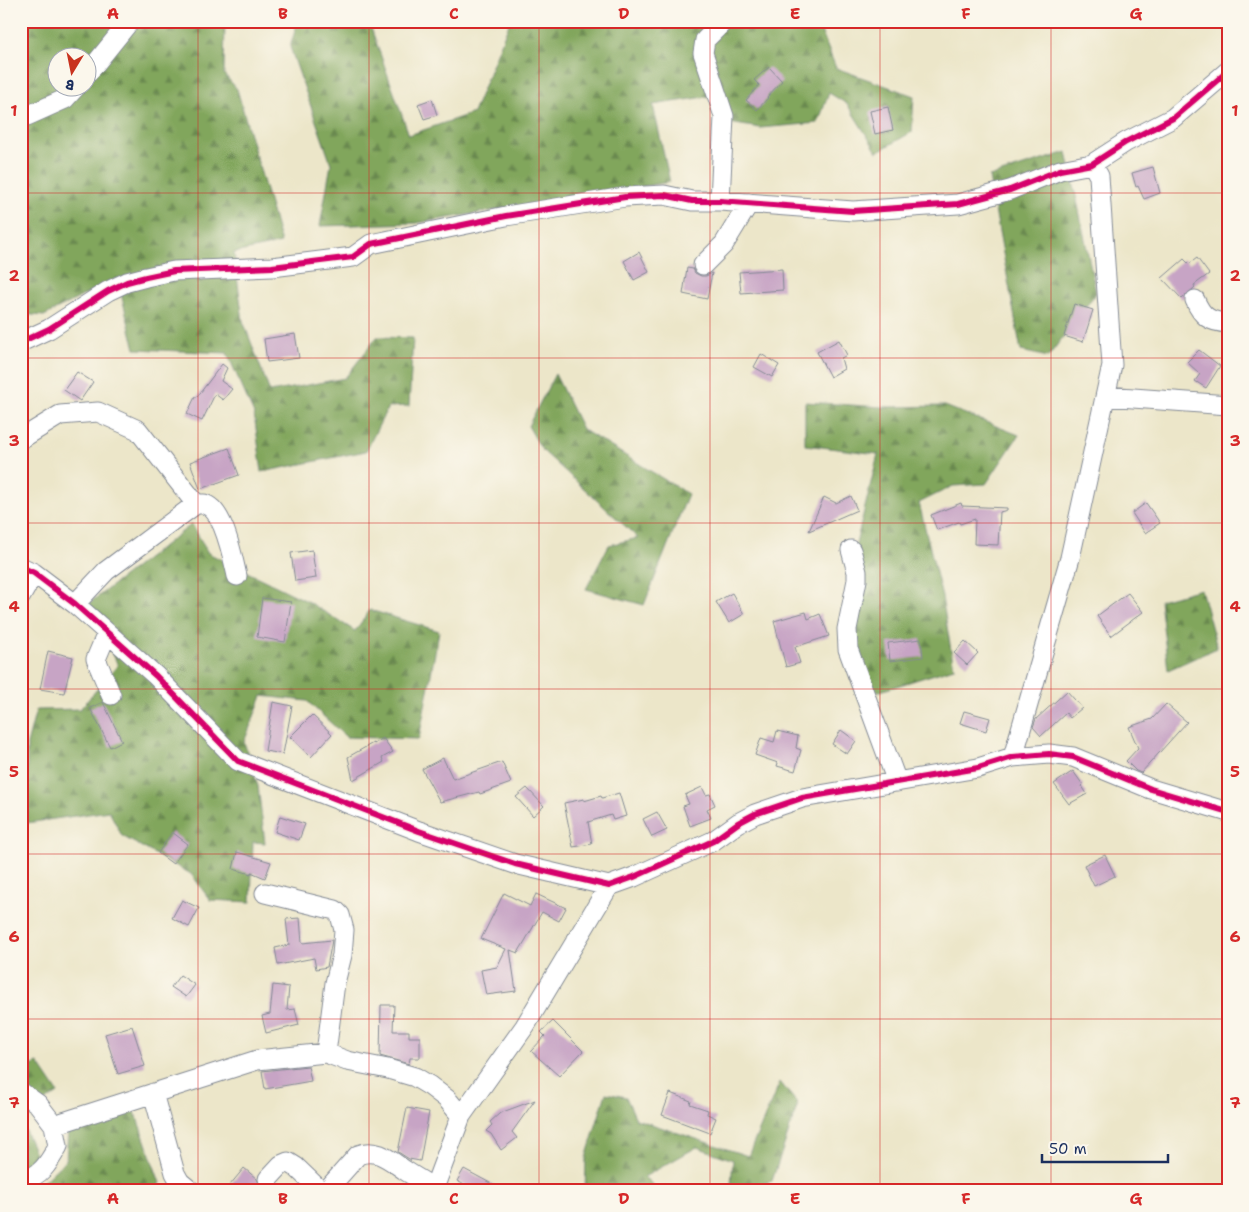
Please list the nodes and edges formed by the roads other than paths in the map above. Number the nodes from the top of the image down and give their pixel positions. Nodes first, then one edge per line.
1 (130, 21) edge
2 (724, 21) edge
3 (98, 61) edge
4 (1228, 71) edge
5 (66, 98) edge
6 (21, 116) edge
7 (1092, 164) junction
8 (720, 201) junction
9 (749, 203) junction
10 (703, 265) dead end
11 (1195, 300) dead end
12 (1228, 323) edge
13 (21, 342) edge
14 (1106, 396) junction
15 (1228, 405) edge
16 (21, 440) edge
17 (196, 504) junction
18 (851, 550) dead end
19 (28, 570) edge
20 (237, 576) dead end
21 (21, 596) edge
22 (75, 604) junction
23 (108, 633) junction
24 (110, 695) dead end
25 (1013, 756) junction
26 (897, 782) junction
27 (1228, 812) edge
28 (609, 886) junction
29 (265, 893) dead end
30 (326, 1053) junction
31 (21, 1092) edge
32 (153, 1093) junction
33 (461, 1116) junction
34 (54, 1125) junction
35 (268, 1179) dead end
36 (21, 1182) edge
37 (433, 1189) edge
38 (191, 1191) edge
39 (321, 1191) edge
40 (326, 1191) edge

1 - 3 street
2 - 8 street
4 - 7 street
5 - 6 street
7 - 9 street
7 - 14 street
8 - 9 street
8 - 13 street
9 - 10 street
11 - 12 street
14 - 15 street
14 - 25 street
16 - 17 street
17 - 20 street
17 - 22 street
18 - 26 street
19 - 21 street
19 - 22 street
22 - 23 street
23 - 24 street
23 - 28 street
25 - 26 street
25 - 27 street
26 - 28 street
28 - 33 street
29 - 30 street
30 - 32 street
30 - 33 street
31 - 34 street
32 - 34 street
32 - 38 street
33 - 37 street
34 - 36 street
35 - 39 street
37 - 40 street

